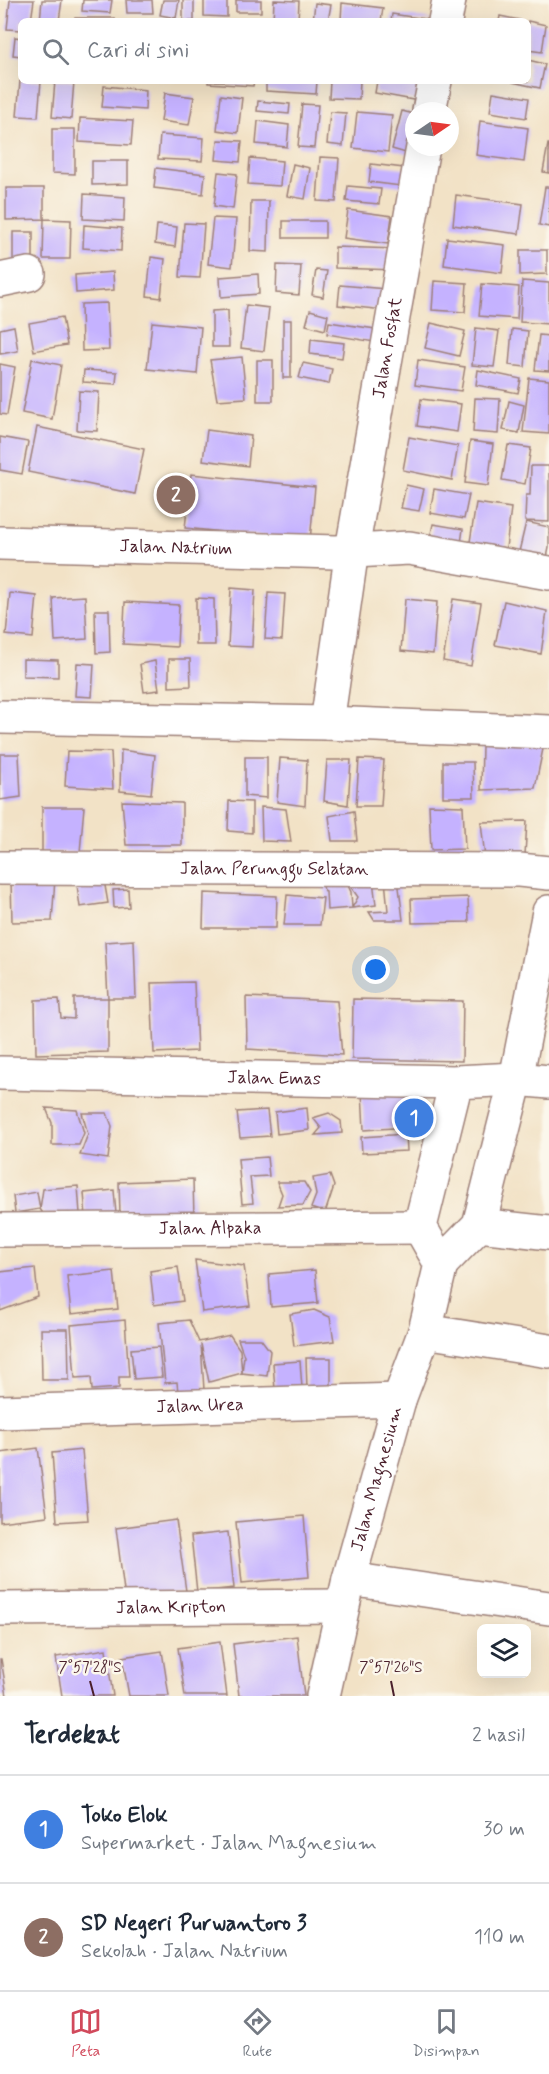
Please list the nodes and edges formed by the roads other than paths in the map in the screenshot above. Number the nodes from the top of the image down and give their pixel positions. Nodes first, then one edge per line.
1 (449, 0) edge
2 (446, 18) edge
3 (434, 84) edge
4 (431, 102) edge
5 (421, 156) edge
6 (0, 543) edge
7 (352, 550) junction
8 (549, 573) edge
9 (0, 717) edge
10 (327, 723) junction
11 (549, 732) edge
12 (0, 868) edge
13 (549, 873) edge
14 (549, 912) edge
15 (0, 1073) edge
16 (516, 1079) junction
17 (456, 1082) junction
18 (549, 1082) edge
19 (479, 1225) junction
20 (420, 1227) junction
21 (0, 1230) edge
22 (549, 1233) edge
23 (441, 1264) junction
24 (425, 1331) junction
25 (549, 1351) edge
26 (399, 1400) junction
27 (0, 1412) edge
28 (345, 1592) junction
29 (549, 1608) edge
30 (0, 1609) edge
31 (323, 1696) edge

1 - 2 street
3 - 4 street
5 - 7 street, Jalan Fosfat
6 - 7 street, Jalan Natrium
7 - 8 street, Jalan Natrium
7 - 10 street, Jalan Fosfat
9 - 10 street
10 - 11 street
12 - 13 street, Jalan Perunggu Selatan
14 - 16 street
15 - 17 street, Jalan Emas
16 - 17 street, Jalan Emas
16 - 18 street, Jalan Emas
16 - 19 street
17 - 20 street
19 - 22 street
19 - 23 street
20 - 21 street, Jalan Alpaka
20 - 23 street
23 - 24 street, Jalan Magnesium
24 - 25 street
24 - 26 street, Jalan Magnesium
26 - 27 street, Jalan Urea
26 - 28 street, Jalan Magnesium
28 - 29 street, Jalan Kripton
28 - 30 street, Jalan Kripton
28 - 31 street, Jalan Magnesium

